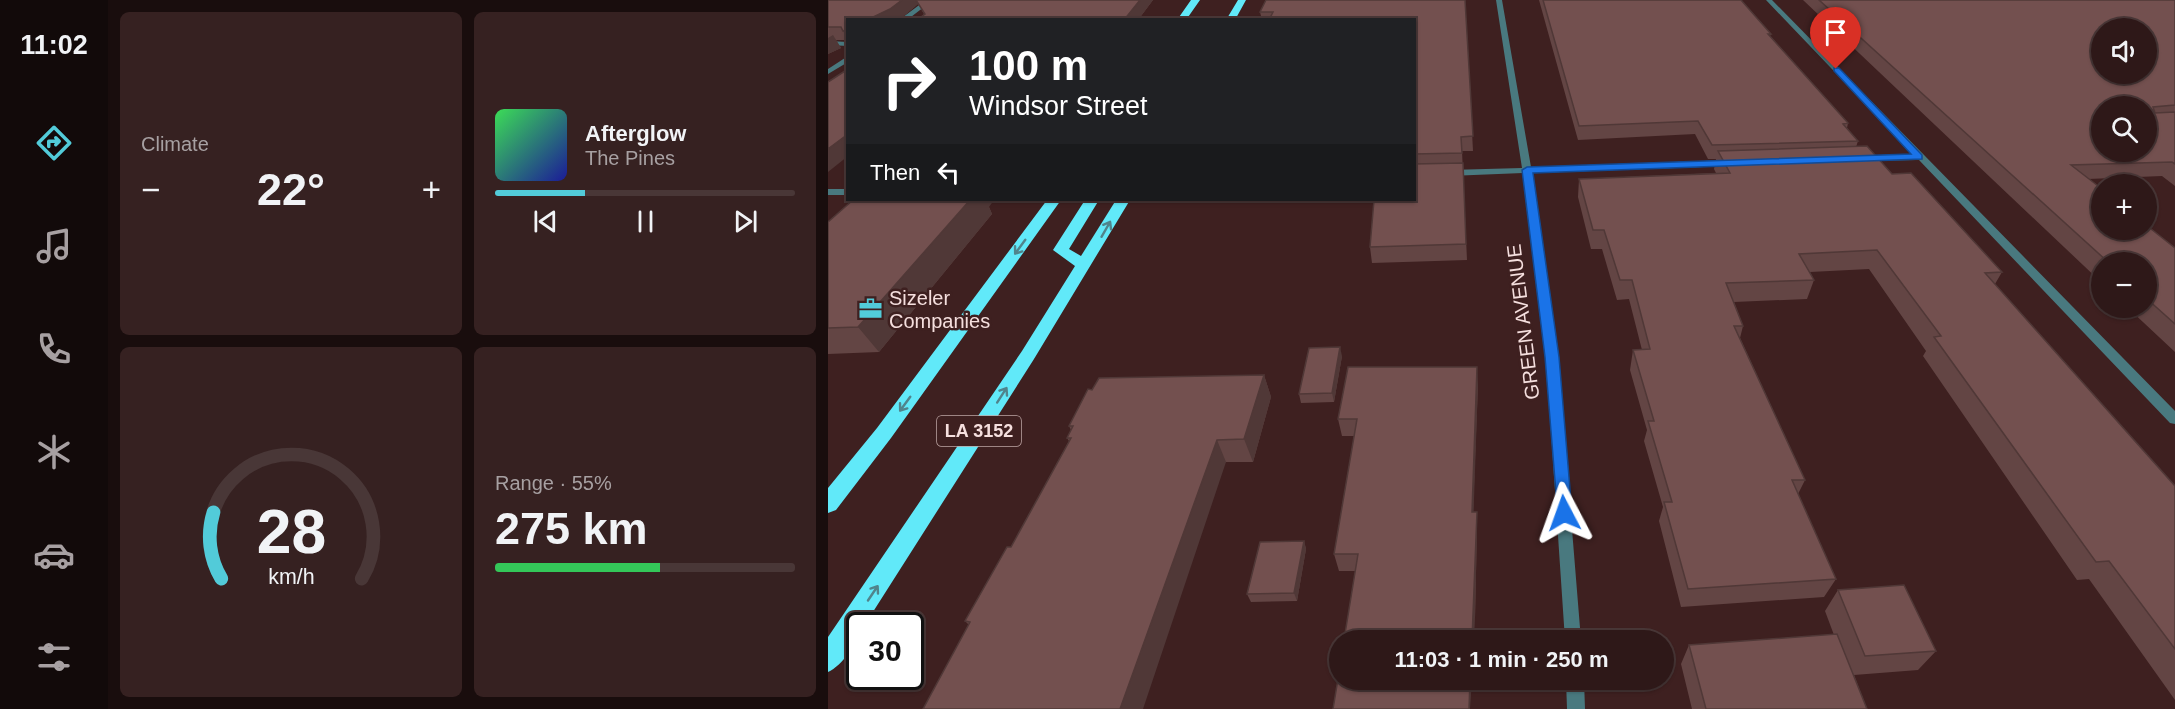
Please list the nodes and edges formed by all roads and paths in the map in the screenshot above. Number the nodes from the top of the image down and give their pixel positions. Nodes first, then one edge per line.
1 (930, 0) edge
2 (1196, 0) edge
3 (1242, 0) edge
4 (1499, 0) edge
5 (1769, 0) edge
6 (905, 18) edge
7 (1182, 18) edge
8 (1231, 18) edge
9 (828, 43) edge
10 (846, 44) edge
11 (846, 59) edge
12 (828, 72) edge
13 (1919, 157) junction
14 (1848, 159) edge
15 (1741, 163) edge
16 (1527, 170) junction
17 (1437, 173) edge
18 (828, 192) edge
19 (846, 192) edge
20 (1053, 201) edge
21 (1091, 201) edge
22 (1122, 201) edge
23 (1084, 265) junction
24 (2175, 419) edge
25 (828, 504) edge
26 (1572, 630) edge
27 (828, 659) edge
28 (1575, 690) edge
29 (1576, 709) edge

1 - 6 street
2 - 7 highway
3 - 8 highway
4 - 16 street, GREEN AVENUE
5 - 13 street
9 - 10 street
11 - 12 street
13 - 14 street
13 - 24 street
15 - 16 street
16 - 17 street
16 - 26 street, GREEN AVENUE
18 - 19 street
20 -> 25 highway
21 - 23 highway
23 -> 22 highway, LA 3152
27 -> 23 highway, LA 3152
28 - 29 street

